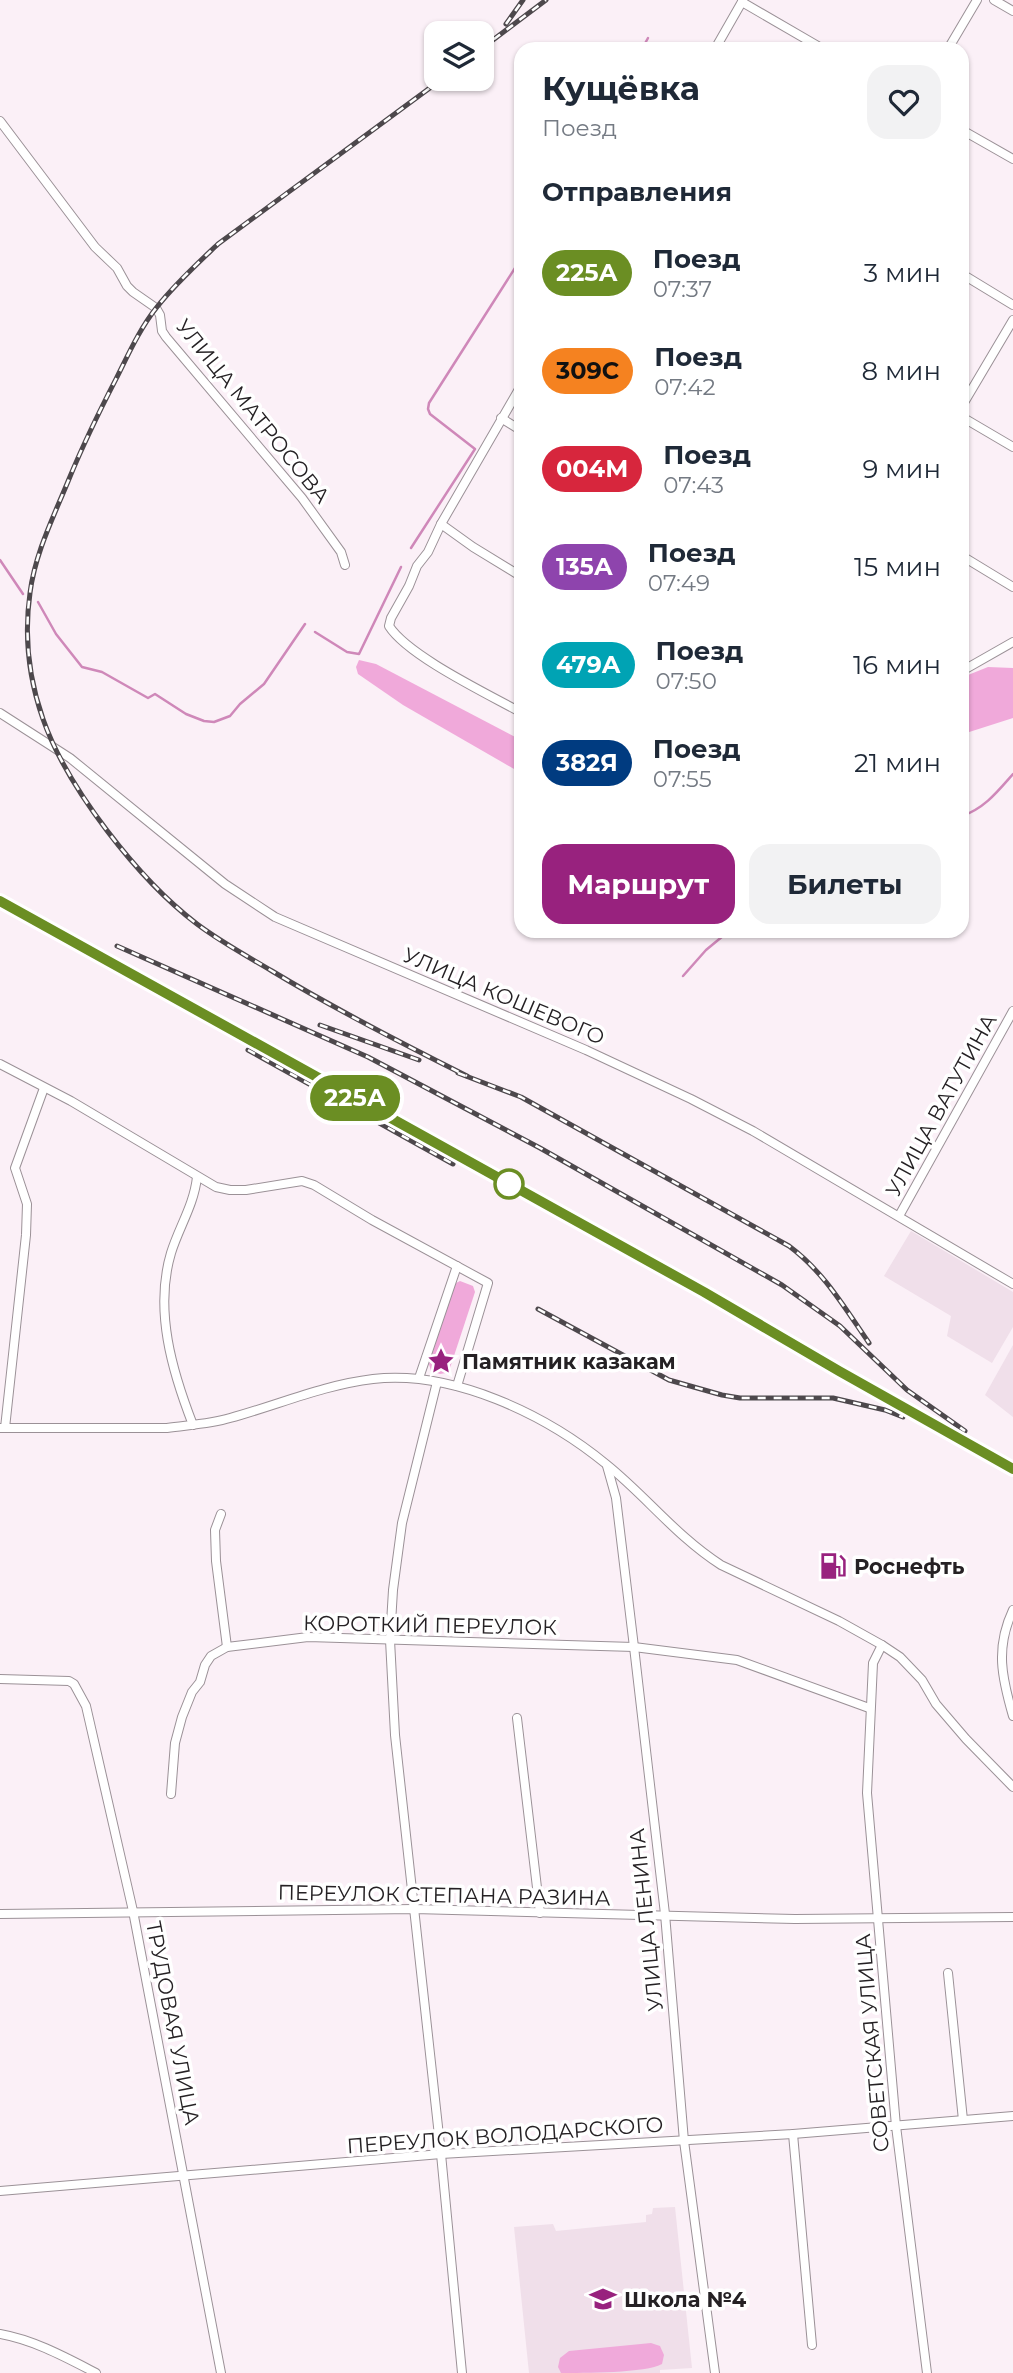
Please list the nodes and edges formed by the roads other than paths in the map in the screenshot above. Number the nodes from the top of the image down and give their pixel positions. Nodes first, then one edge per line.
1 (977, 0) edge
2 (994, 0) edge
3 (742, 1) edge
4 (1013, 11) edge
5 (719, 42) edge
6 (811, 42) edge
7 (952, 42) edge
8 (0, 121) edge
9 (969, 134) edge
10 (1013, 159) edge
11 (969, 278) edge
12 (1013, 305) edge
13 (1013, 320) edge
14 (969, 394) edge
15 (514, 397) edge
16 (501, 418) junction
17 (969, 421) edge
18 (514, 425) edge
19 (1013, 447) edge
20 (441, 524) junction
21 (969, 560) edge
22 (345, 565) dead end
23 (514, 572) edge
24 (1013, 587) edge
25 (1013, 642) edge
26 (969, 667) edge
27 (514, 708) edge
28 (0, 713) edge
29 (1013, 1011) edge
30 (0, 1064) edge
31 (44, 1088) junction
32 (197, 1177) junction
33 (899, 1216) junction
34 (457, 1266) junction
35 (1013, 1284) edge
36 (419, 1378) junction
37 (437, 1382) junction
38 (457, 1386) junction
39 (193, 1425) junction
40 (3, 1428) edge
41 (606, 1464) junction
42 (221, 1514) dead end
43 (1013, 1610) edge
44 (390, 1640) junction
45 (882, 1645) junction
46 (227, 1647) junction
47 (634, 1647) junction
48 (0, 1679) edge
49 (869, 1708) junction
50 (1013, 1716) edge
51 (517, 1718) dead end
52 (1013, 1787) edge
53 (171, 1794) dead end
54 (414, 1909) junction
55 (133, 1911) junction
56 (540, 1913) junction
57 (0, 1914) edge
58 (665, 1914) junction
59 (877, 1917) junction
60 (1013, 1917) edge
61 (948, 1973) dead end
62 (1013, 2116) edge
63 (963, 2120) junction
64 (896, 2126) junction
65 (793, 2134) junction
66 (684, 2141) junction
67 (441, 2154) junction
68 (184, 2175) junction
69 (0, 2191) edge
70 (0, 2334) edge
71 (812, 2345) dead end
72 (96, 2373) edge
73 (221, 2373) edge
74 (462, 2373) edge
75 (715, 2373) edge
76 (927, 2373) edge

1 - 7 street
2 - 4 street
3 - 5 street
3 - 6 street
8 - 22 street, УЛИЦА МАТРОСОВА
9 - 10 street
11 - 12 street
13 - 14 street
15 - 16 street
16 - 18 street
16 - 20 street
17 - 19 street
20 - 23 street
20 - 27 street
21 - 24 street
25 - 26 street
28 - 33 street, УЛИЦА КОШЕВОГО
29 - 33 street, УЛИЦА ВАТУТИНА
30 - 31 street
31 - 32 street
31 - 40 street
32 - 34 street
32 - 39 street
33 - 35 street, УЛИЦА КОШЕВОГО
34 - 36 street
34 - 38 street
36 - 37 street
36 - 39 street
37 - 38 street
37 - 44 street
38 - 41 street
39 - 40 street
41 - 45 street
41 - 47 street, УЛИЦА ЛЕНИНА
42 - 46 street
43 - 50 street
44 - 46 street, КОРОТКИЙ ПЕРЕУЛОК
44 - 47 street, КОРОТКИЙ ПЕРЕУЛОК
44 - 54 street
45 - 49 street, СОВЕТСКАЯ УЛИЦА
45 - 52 street
46 - 53 street
47 - 49 street
47 - 58 street, УЛИЦА ЛЕНИНА
48 - 55 street, ТРУДОВАЯ УЛИЦА
49 - 59 street, СОВЕТСКАЯ УЛИЦА
51 - 56 street
54 - 55 street, ПЕРЕУЛОК СТЕПАНА РАЗИНА
54 - 56 street, ПЕРЕУЛОК СТЕПАНА РАЗИНА
54 - 67 street
55 - 57 street, ПЕРЕУЛОК СТЕПАНА РАЗИНА
55 - 68 street, ТРУДОВАЯ УЛИЦА
56 - 58 street, ПЕРЕУЛОК СТЕПАНА РАЗИНА
58 - 59 street, ПЕРЕУЛОК СТЕПАНА РАЗИНА
58 - 66 street, УЛИЦА ЛЕНИНА
59 - 60 street, ПЕРЕУЛОК СТЕПАНА РАЗИНА
59 - 64 street, СОВЕТСКАЯ УЛИЦА
61 - 63 street
62 - 63 street, ПЕРЕУЛОК ВОЛОДАРСКОГО
63 - 64 street, ПЕРЕУЛОК ВОЛОДАРСКОГО
64 - 65 street, ПЕРЕУЛОК ВОЛОДАРСКОГО
64 - 76 street, СОВЕТСКАЯ УЛИЦА
65 - 66 street, ПЕРЕУЛОК ВОЛОДАРСКОГО
65 - 71 street
66 - 67 street, ПЕРЕУЛОК ВОЛОДАРСКОГО
66 - 75 street, УЛИЦА ЛЕНИНА
67 - 68 street, ПЕРЕУЛОК ВОЛОДАРСКОГО
67 - 74 street
68 - 69 street, ПЕРЕУЛОК ВОЛОДАРСКОГО
68 - 73 street, ТРУДОВАЯ УЛИЦА
70 - 72 street

